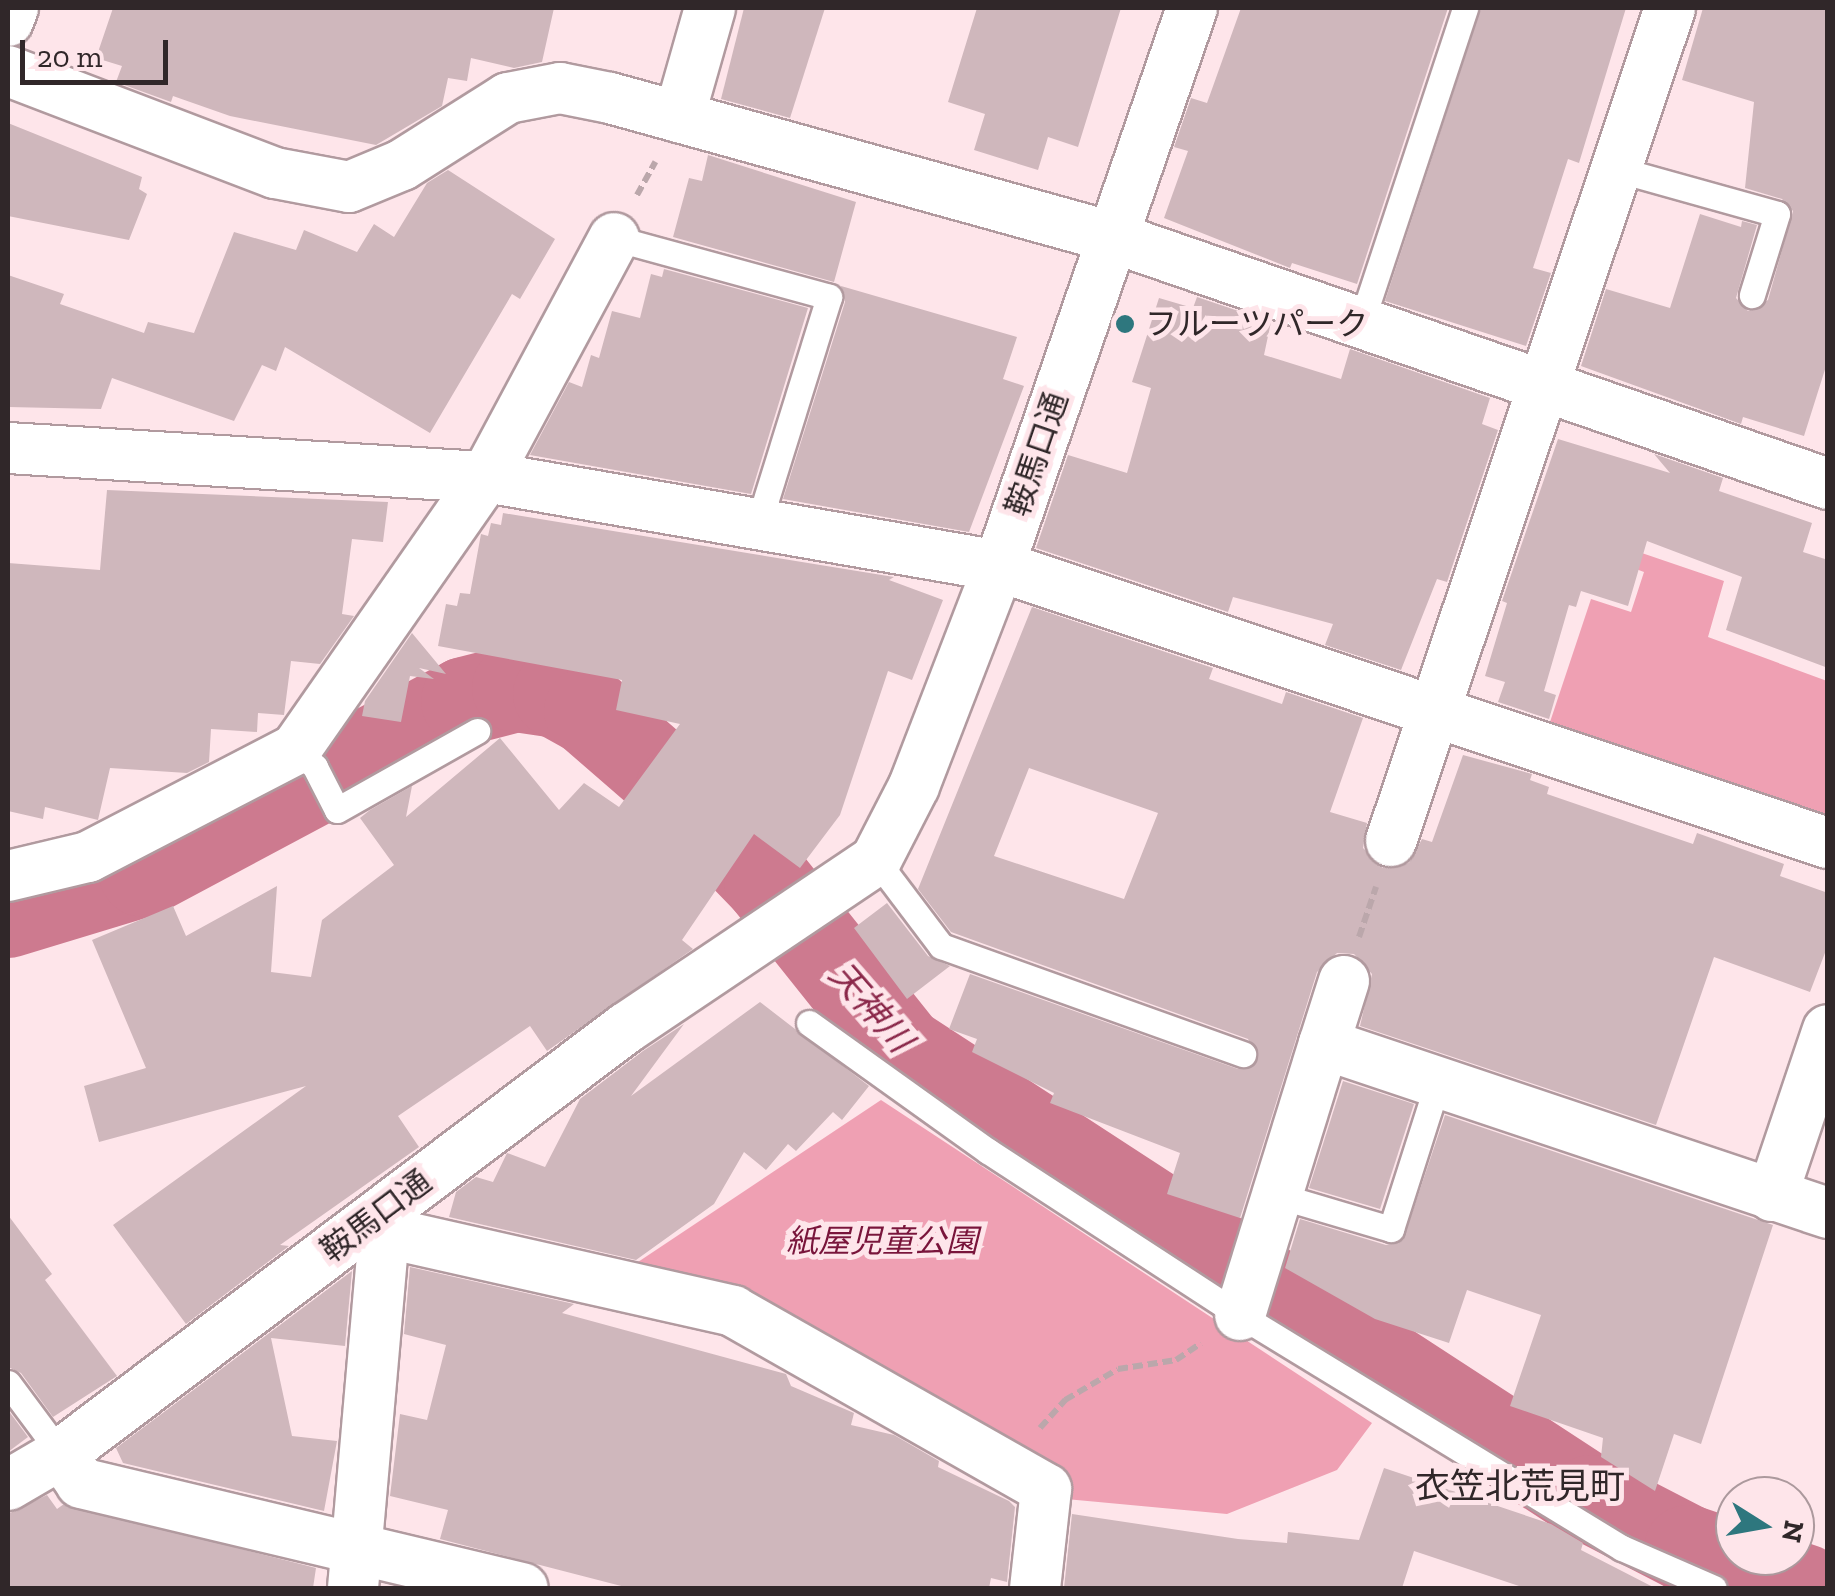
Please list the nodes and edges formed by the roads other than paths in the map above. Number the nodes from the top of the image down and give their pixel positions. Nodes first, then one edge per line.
1 (13, 8) edge
2 (710, 8) edge
3 (1192, 8) edge
4 (1465, 8) edge
5 (1670, 8) edge
6 (8, 21) edge
7 (8, 71) edge
8 (680, 117) junction
9 (1616, 169) junction
10 (1112, 237) junction
11 (614, 238) joint
12 (1752, 296) dead end
13 (1361, 323) junction
14 (1543, 387) junction
15 (8, 448) edge
16 (486, 476) junction
17 (1828, 484) edge
18 (758, 525) junction
19 (999, 566) junction
20 (1436, 708) junction
21 (477, 730) dead end
22 (305, 758) junction
23 (1392, 841) road end
24 (1828, 843) edge
25 (861, 869) junction
26 (8, 876) edge
27 (1344, 980) road end
28 (809, 1024) dead end
29 (1828, 1030) edge
30 (1324, 1044) junction
31 (1243, 1054) dead end
32 (1438, 1082) junction
33 (1276, 1195) junction
34 (1772, 1196) junction
35 (1828, 1213) edge
36 (387, 1221) junction
37 (1242, 1308) junction
38 (8, 1383) edge
39 (60, 1454) junction
40 (8, 1485) edge
41 (354, 1567) edge
42 (523, 1588) edge
43 (1035, 1588) edge
44 (1714, 1588) edge

1 - 6 street
2 - 8 street
3 - 10 street, 鞍馬口通
4 - 13 lane
5 - 9 street
7 - 8 street
8 - 10 street
9 - 12 lane
9 - 14 street
10 - 13 street
10 - 19 street, 鞍馬口通
11 - 16 street
11 - 18 lane
13 - 14 street
14 - 17 street
14 - 20 street
15 - 16 street
16 - 18 street
16 - 22 street
18 - 19 street
19 - 20 street
19 - 25 street, 鞍馬口通
20 - 23 street
20 - 24 street
21 - 22 lane
22 - 26 street
25 - 31 lane
25 - 36 street, 鞍馬口通
27 - 30 street
28 - 37 lane
29 - 34 street
30 - 32 street
30 - 33 street
32 - 33 lane
32 - 34 street
33 - 37 street
34 - 35 street
36 - 39 street, 鞍馬口通
36 - 41 street
36 - 43 street
37 - 44 lane
38 - 39 lane
39 - 40 street, 鞍馬口通
39 - 41 street
41 - 42 street

